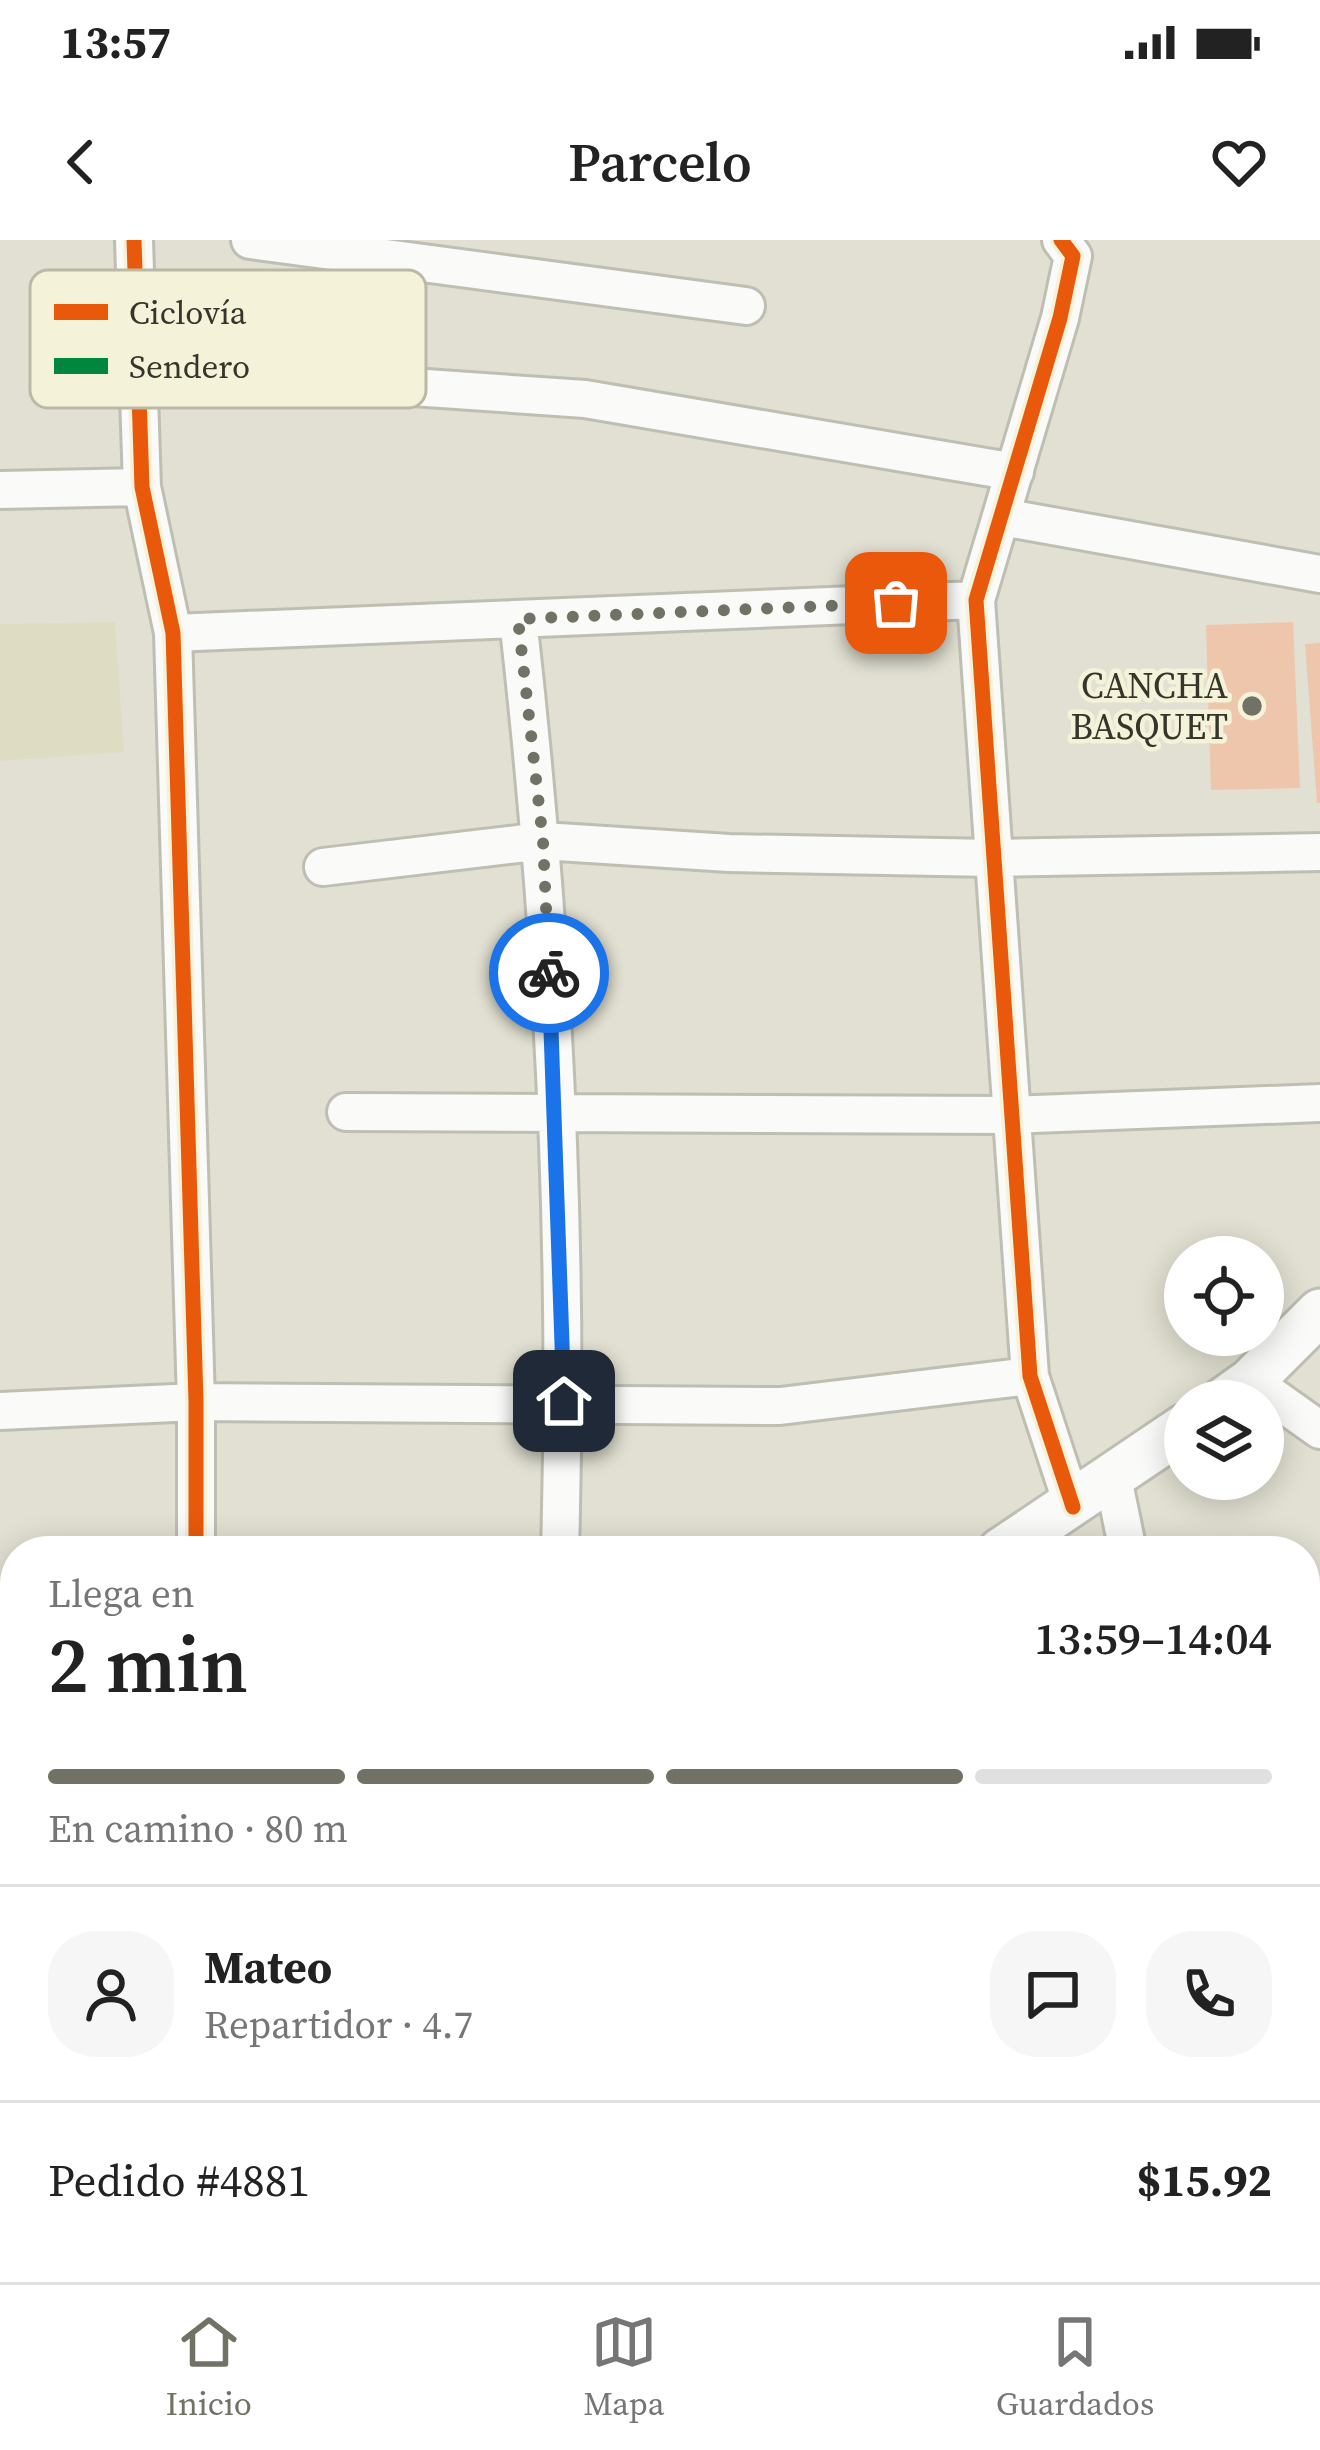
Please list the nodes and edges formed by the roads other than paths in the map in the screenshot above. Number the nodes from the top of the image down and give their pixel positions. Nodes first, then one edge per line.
1 (134, 240) edge
2 (250, 240) edge
3 (1070, 245) edge
4 (134, 270) edge
5 (746, 306) dead end
6 (426, 388) edge
7 (138, 408) edge
8 (1015, 472) junction
9 (142, 487) junction
10 (0, 490) edge
11 (1002, 517) junction
12 (1320, 574) edge
13 (976, 600) junction
14 (518, 619) junction
15 (173, 633) junction
16 (543, 841) junction
17 (1320, 852) edge
18 (993, 858) junction
19 (323, 867) dead end
20 (1320, 1102) edge
21 (346, 1112) dead end
22 (555, 1112) junction
23 (1010, 1114) junction
24 (1320, 1312) edge
25 (1030, 1376) junction
26 (1249, 1380) edge
27 (564, 1401) junction
28 (196, 1402) junction
29 (0, 1412) edge
30 (1284, 1413) edge
31 (1320, 1430) edge
32 (1164, 1442) edge
33 (1113, 1478) junction
34 (1073, 1507) junction
35 (196, 1536) edge
36 (560, 1536) edge
37 (1026, 1536) edge
38 (1125, 1536) edge

1 - 4 street
2 - 5 street
3 - 8 street
6 - 8 street
7 - 9 street
8 - 11 street
9 - 10 street
9 - 15 street
11 - 12 street
11 - 13 street
13 - 14 street
13 - 18 street
14 - 15 street
14 - 16 street
15 - 28 street
16 - 18 street
16 - 19 street
16 - 22 street
17 - 18 street
18 - 23 street
20 - 23 street
21 - 22 street
22 - 23 street
22 - 27 street
23 - 25 street
24 - 26 street
25 - 27 street
25 - 34 street
27 - 28 street
27 - 36 street
28 - 29 street
28 - 35 street
30 - 31 street
32 - 33 street
33 - 34 street
33 - 38 street
34 - 37 street

